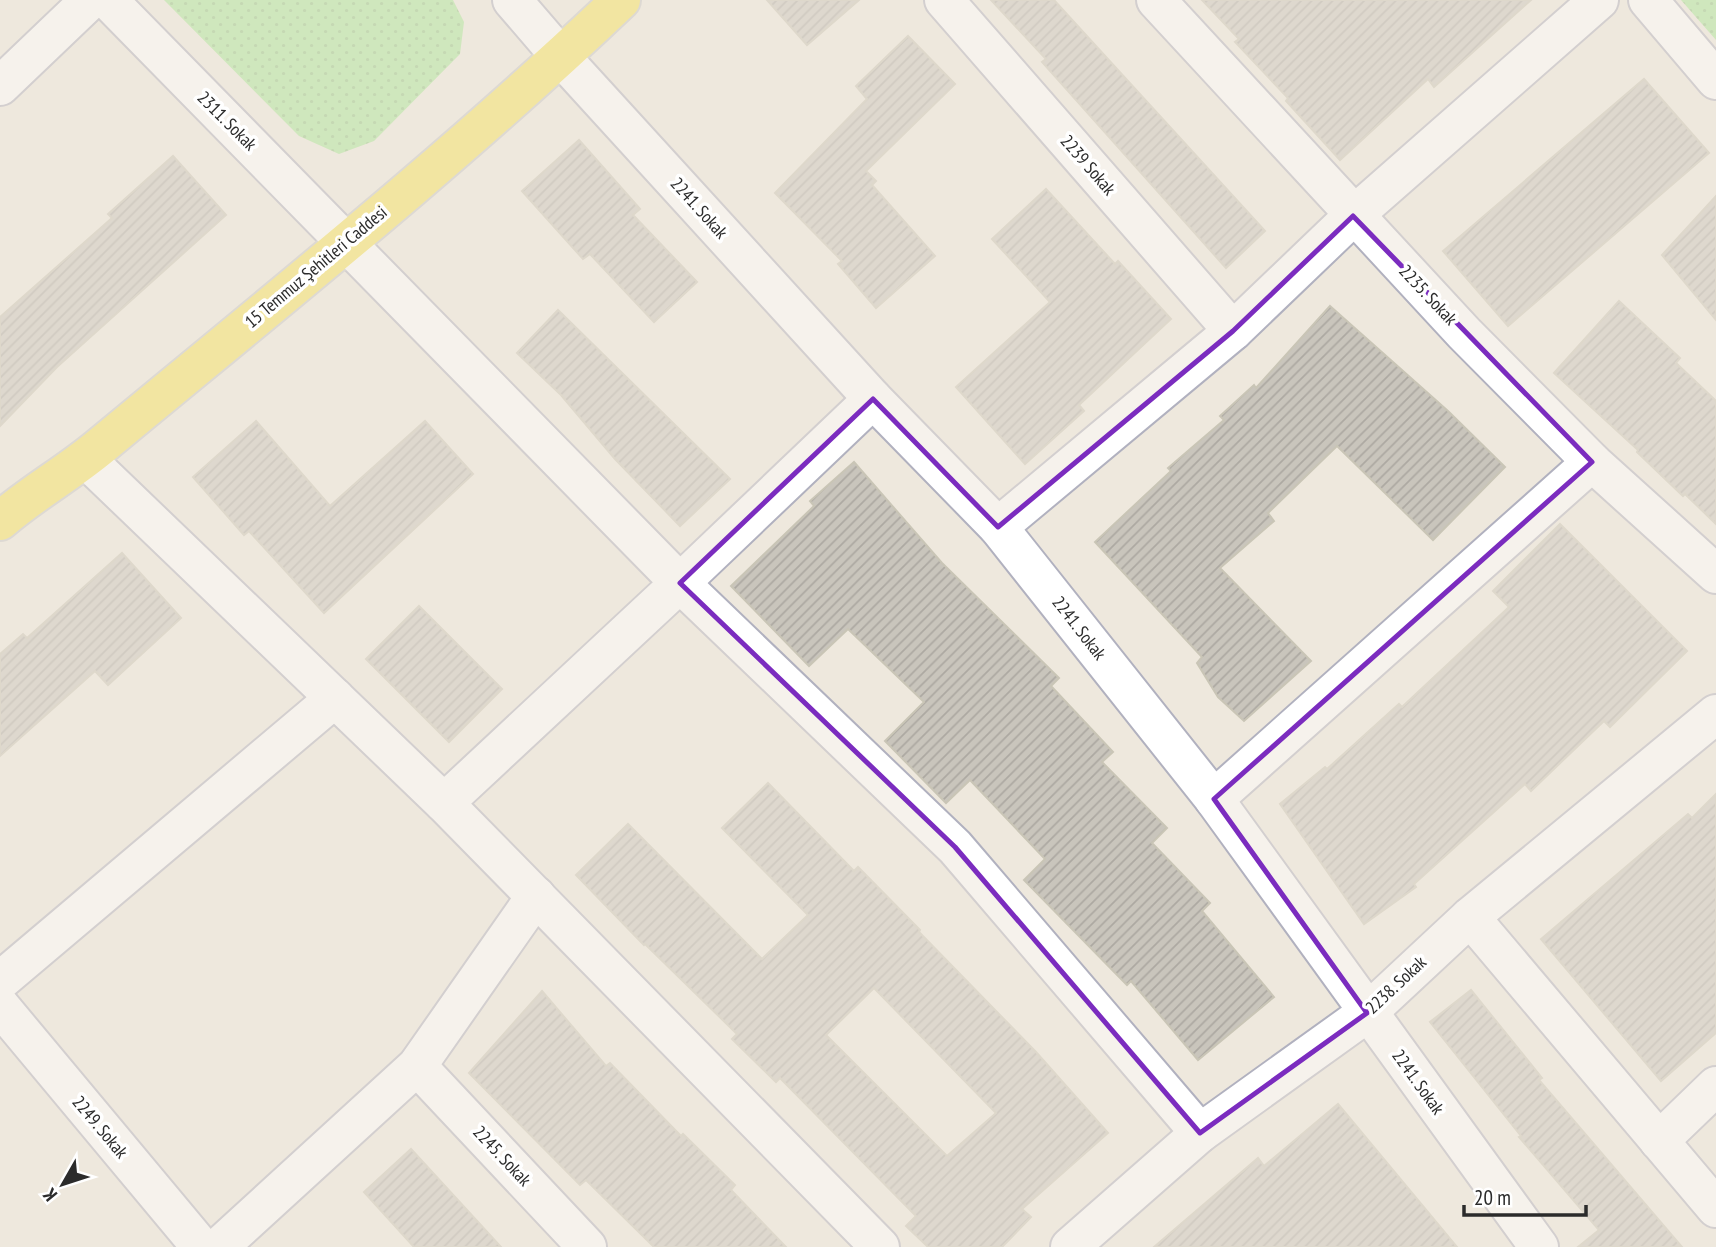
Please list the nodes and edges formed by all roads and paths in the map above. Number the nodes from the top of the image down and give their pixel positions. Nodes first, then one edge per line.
1 (90, 0) edge
2 (108, 0) edge
3 (512, 0) edge
4 (621, 0) edge
5 (944, 0) edge
6 (1156, 0) edge
7 (1599, 0) edge
8 (1648, 0) edge
9 (561, 58) junction
10 (1716, 80) edge
11 (0, 86) edge
12 (1353, 215) junction
13 (346, 242) junction
14 (1233, 331) junction
15 (873, 399) junction
16 (86, 459) junction
17 (1592, 462) junction
18 (5, 507) edge
19 (999, 527) junction
20 (1716, 573) edge
21 (680, 583) junction
22 (335, 698) junction
23 (1716, 714) edge
24 (1214, 799) junction
25 (444, 803) junction
26 (536, 896) junction
27 (1470, 917) junction
28 (0, 981) edge
29 (0, 1006) edge
30 (1367, 1013) junction
31 (417, 1066) junction
32 (1716, 1086) edge
33 (1200, 1132) junction
34 (1659, 1141) junction
35 (1716, 1208) edge
36 (201, 1247) edge
37 (219, 1247) edge
38 (587, 1247) edge
39 (880, 1247) edge
40 (1070, 1247) edge
41 (1539, 1247) edge

1 - 11 street
2 - 13 street, 2311. Sokak
3 - 9 street, 2241. Sokak
4 - 9 main road, 15 Temmuz Şehitleri Caddesi
5 - 14 street, 2239 Sokak
6 - 12 street, 2235. Sokak
7 - 12 street
8 - 10 street
9 - 13 main road, 15 Temmuz Şehitleri Caddesi
9 - 15 street, 2241. Sokak
12 - 14 street
12 - 17 street, 2235. Sokak
13 - 16 main road, 15 Temmuz Şehitleri Caddesi
13 - 21 street, 2311. Sokak
14 - 19 street
15 - 19 street, 2241. Sokak
15 - 21 street
16 - 18 main road, 15 Temmuz Şehitleri Caddesi
16 - 22 street
17 - 20 street, 2235. Sokak
17 - 24 street
19 - 24 street, 2241. Sokak
21 - 25 street
21 - 33 street, 2311. Sokak
22 - 25 street
22 - 28 street
23 - 27 street, 2238. Sokak
24 - 30 street, 2241. Sokak
25 - 26 street
26 - 31 street
26 - 39 street
27 - 30 street, 2238. Sokak
27 - 34 street
29 - 36 street, 2249. Sokak
30 - 33 street, 2238. Sokak
30 - 41 street, 2241. Sokak
31 - 37 street
31 - 38 street, 2245. Sokak
32 - 34 street
33 - 40 street, 2238. Sokak
34 - 35 street

